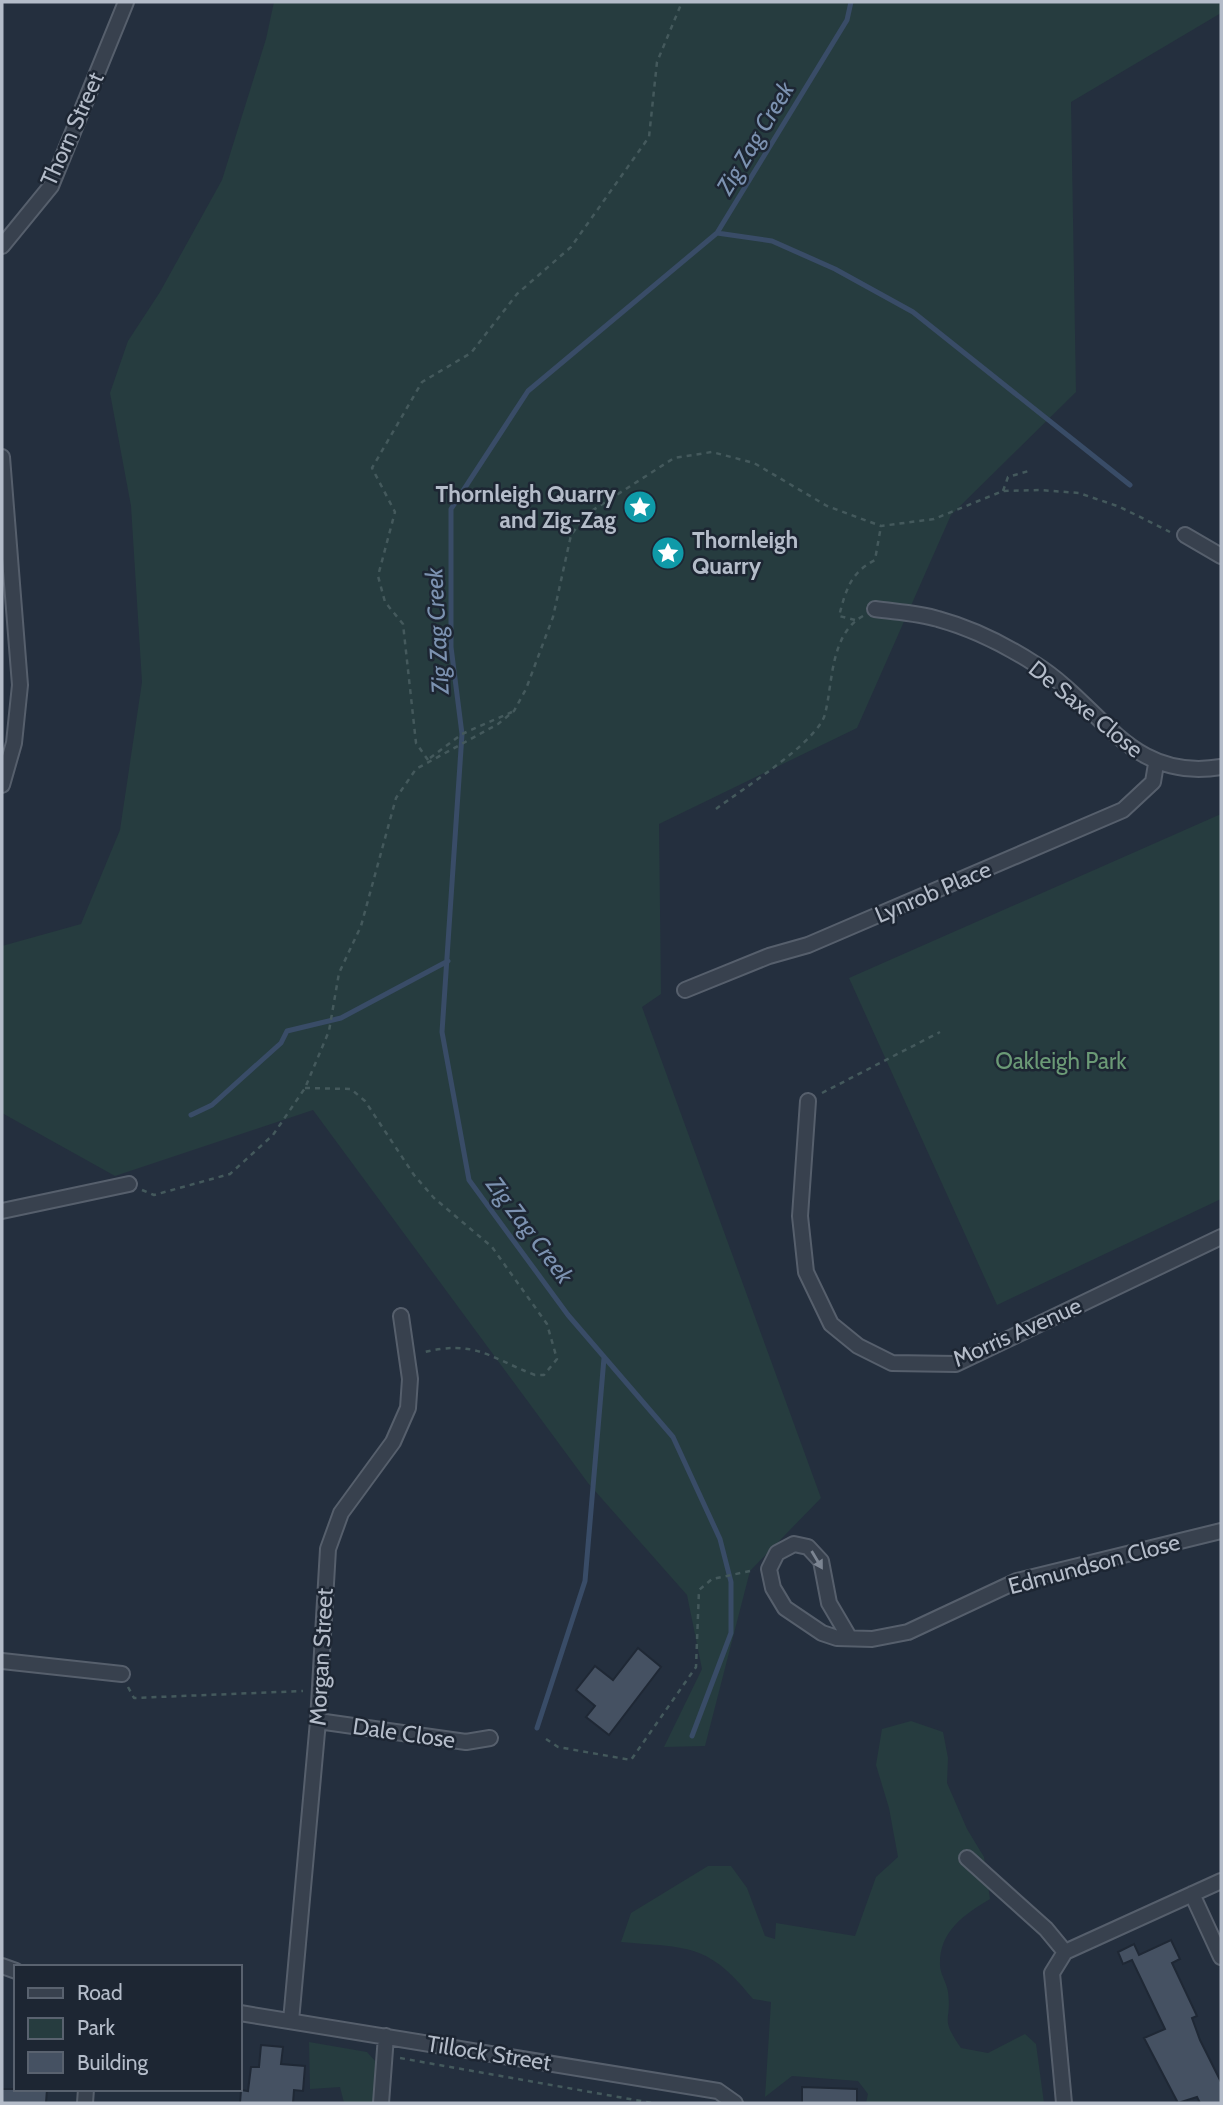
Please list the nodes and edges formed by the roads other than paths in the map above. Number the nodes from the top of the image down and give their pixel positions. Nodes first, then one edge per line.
1 (126, 2) edge
2 (2, 246) edge
3 (2, 457) edge
4 (1185, 535) road end
5 (1221, 555) edge
6 (875, 609) road end
7 (1156, 764) junction
8 (1221, 768) edge
9 (2, 785) edge
10 (685, 990) dead end
11 (808, 1101) road end
12 (129, 1184) road end
13 (2, 1211) edge
14 (1221, 1237) edge
15 (401, 1316) dead end
16 (1221, 1531) edge
17 (849, 1637) junction
18 (2, 1661) edge
19 (122, 1674) road end
20 (318, 1721) junction
21 (490, 1738) dead end
22 (967, 1858) dead end
23 (1221, 1881) edge
24 (1192, 1894) junction
25 (1065, 1952) junction
26 (1221, 1957) edge
27 (242, 2013) edge
28 (291, 2021) junction
29 (386, 2036) junction
30 (381, 2103) edge
31 (735, 2103) edge
32 (1063, 2103) edge

1 - 2 street, Thorn Street
3 - 9 street
4 - 5 street
6 - 7 street, De Saxe Close
7 - 8 street, De Saxe Close
7 - 10 street, Lynrob Place
11 - 14 street, Morris Avenue
12 - 13 street
15 - 20 street, Morgan Street
16 - 17 street, Edmundson Close
17 -> 17 street, Edmundson Close
18 - 19 street
20 - 21 street, Dale Close
20 - 28 street, Morgan Street
22 - 25 street
23 - 24 street
24 - 25 street
24 - 26 street
25 - 32 street
27 - 28 street, Tillock Street
28 - 29 street, Tillock Street
29 - 30 street
29 - 31 street, Tillock Street

